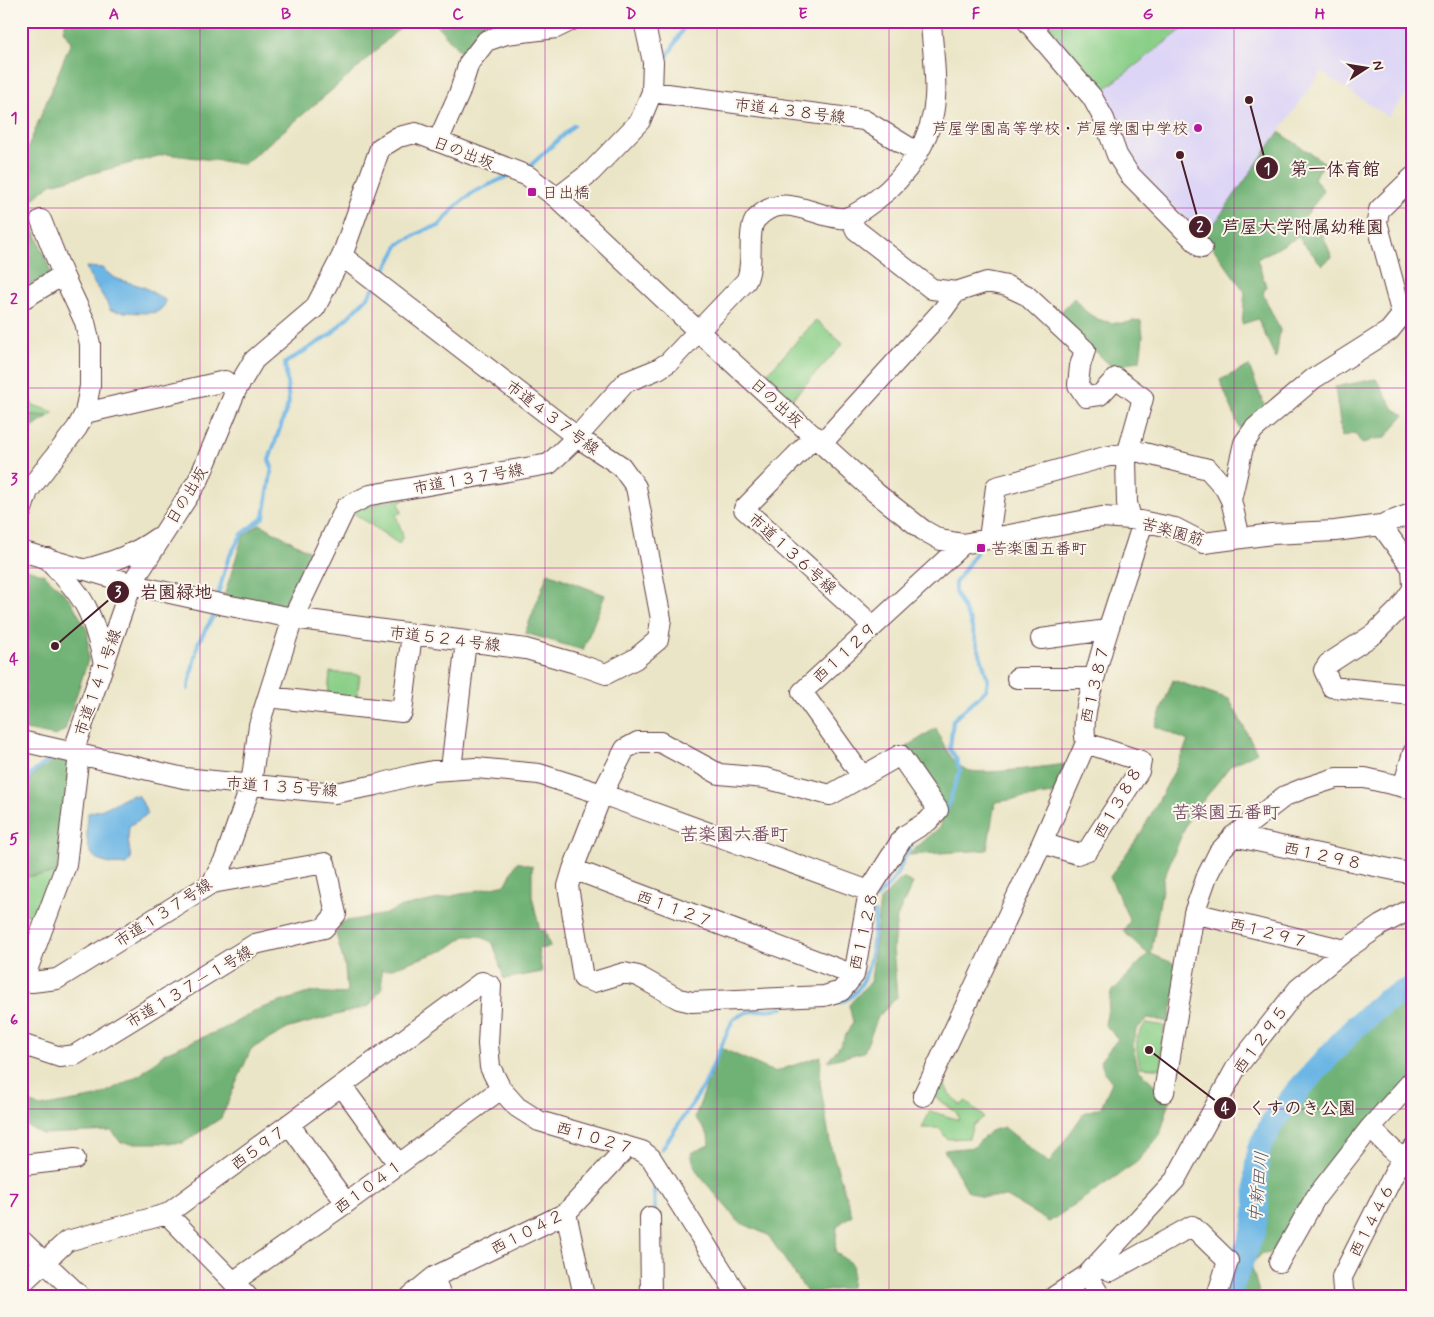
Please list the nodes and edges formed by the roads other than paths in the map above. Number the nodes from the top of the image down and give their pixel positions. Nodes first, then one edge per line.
1 (570, 21) edge
2 (644, 21) edge
3 (931, 21) edge
4 (1027, 21) edge
5 (652, 92) junction
6 (438, 141) junction
7 (918, 153) junction
8 (1413, 177) edge
9 (557, 198) junction
10 (850, 217) junction
11 (41, 220) dead end
12 (1202, 248) dead end
13 (342, 256) junction
14 (63, 275) junction
15 (956, 292) junction
16 (21, 300) edge
17 (1408, 314) edge
18 (699, 332) junction
19 (236, 390) junction
20 (85, 413) junction
21 (577, 437) junction
22 (819, 440) junction
23 (1128, 451) junction
24 (1231, 500) junction
25 (21, 512) edge
26 (1413, 513) edge
27 (1137, 520) junction
28 (1381, 525) junction
29 (162, 534) junction
30 (989, 538) junction
31 (1240, 538) junction
32 (963, 544) junction
33 (21, 551) edge
34 (46, 558) junction
35 (86, 569) junction
36 (132, 583) junction
37 (1413, 587) edge
38 (293, 618) junction
39 (873, 626) junction
40 (1107, 630) junction
41 (412, 634) junction
42 (1041, 639) dead end
43 (658, 640) joint
44 (466, 641) junction
45 (104, 664) junction
46 (1017, 678) dead end
47 (1094, 678) junction
48 (1413, 695) edge
49 (268, 697) junction
50 (21, 741) edge
51 (1086, 743) junction
52 (76, 753) junction
53 (1413, 753) edge
54 (451, 770) junction
55 (862, 776) junction
56 (251, 785) junction
57 (1408, 788) edge
58 (602, 794) junction
59 (1233, 836) junction
60 (1042, 843) junction
61 (573, 870) junction
62 (1413, 874) edge
63 (212, 883) junction
64 (869, 891) junction
65 (1413, 908) edge
66 (1194, 913) junction
67 (1344, 950) junction
68 (854, 974) junction
69 (22, 981) edge
70 (482, 982) joint
71 (21, 1044) edge
72 (1413, 1080) edge
73 (342, 1086) junction
74 (501, 1089) junction
75 (1164, 1092) dead end
76 (923, 1096) dead end
77 (289, 1124) junction
78 (1370, 1128) junction
79 (627, 1148) junction
80 (1407, 1154) edge
81 (75, 1159) dead end
82 (21, 1164) edge
83 (398, 1164) junction
84 (346, 1203) junction
85 (566, 1213) junction
86 (167, 1214) junction
87 (650, 1217) dead end
88 (21, 1240) edge
89 (1278, 1262) dead end
90 (1092, 1270) junction
91 (34, 1272) edge
92 (233, 1282) junction
93 (438, 1287) edge
94 (61, 1296) edge
95 (80, 1296) edge
96 (247, 1296) edge
97 (412, 1296) edge
98 (584, 1296) edge
99 (651, 1296) edge
100 (738, 1296) edge
101 (1055, 1296) edge
102 (1100, 1296) edge
103 (1217, 1296) edge
104 (1344, 1296) edge

1 - 6 street
2 - 5 street
3 - 7 street
4 - 12 street
5 - 7 street, 市道４３８号線
5 - 9 street
6 - 9 street, 日の出坂
6 - 13 street, 日の出坂
7 - 10 street
8 - 17 street
9 - 18 street, 日の出坂
10 - 15 street
10 - 18 street, 市道１３７号線
11 - 14 street
13 - 19 street, 日の出坂
13 - 21 street, 市道４３７号線
14 - 16 street
14 - 20 street
15 - 22 street, 市道１３６号線
15 - 23 street
17 - 24 street
18 - 21 street, 市道１３７号線
18 - 22 street, 日の出坂
19 - 20 street
19 - 29 street, 日の出坂
20 - 25 street
21 - 38 street, 市道１３７号線
21 - 43 street, 市道４３７号線
22 - 32 street, 日の出坂
22 - 39 street, 市道１３６号線
23 - 24 street
23 - 27 street
23 - 30 street
24 - 31 street
26 - 28 street, 苦楽園筋
27 - 30 street, 苦楽園筋
27 - 31 street, 苦楽園筋
27 - 40 street, 西１３８７
28 - 31 street, 苦楽園筋
28 - 37 street
29 - 35 street
29 - 36 street, 日の出坂
30 - 32 street, 苦楽園筋
32 - 39 street, 西１１２９
33 - 34 street, 市道５２４号線
34 - 35 street, 市道５２４号線
34 - 45 street
35 - 36 street, 市道５２４号線
36 - 38 street, 市道５２４号線
36 - 45 street, 市道１４１号線
37 - 48 street
38 - 41 street, 市道５２４号線
38 - 49 street, 市道１３７号線
39 - 55 street, 西１１２９
40 - 42 street
40 - 47 street, 西１３８７
41 - 44 street, 市道５２４号線
41 - 49 street
43 - 44 street, 市道５２４号線
44 - 54 street
45 - 52 street, 市道１４１号線
46 - 47 street
47 - 51 street, 西１３８７
49 - 56 street, 市道１３７号線
50 - 52 street, 市道１３５号線
51 - 60 street, 西１３８７
51 - 60 street, 西１３８８
52 - 56 street, 市道１３５号線
52 - 69 street, 市道１４１号線
53 - 57 street
54 - 56 street, 市道１３５号線
54 - 58 street, 市道１３５号線
55 - 58 street, 西１１２８
55 - 64 street, 西１１２８
56 - 63 street, 市道１３７号線
57 - 59 street
58 - 61 street
58 - 64 street, 市道１３５号線
59 - 62 street, 西１２９８
59 - 66 street
60 - 76 street, 西１３８７
61 - 68 street, 西１１２７
61 - 68 street, 西１１２８
63 - 69 street, 市道１３７号線
63 - 71 street, 市道１３７－１号線
64 - 68 street, 西１１２８
65 - 67 street, 西１２９５
66 - 67 street, 西１２９７
66 - 75 street
67 - 90 street, 西１２９５
70 - 73 street, 西５９７
70 - 74 street, 西１０２７
72 - 78 street
73 - 77 street, 西５９７
73 - 83 street
74 - 79 street, 西１０２７
74 - 83 street, 西１０４１
77 - 84 street
77 - 86 street, 西５９７
78 - 80 street
78 - 89 street
79 - 85 street, 西１０４２
79 - 100 street, 西１０２７
80 - 104 street, 西１４４６
81 - 82 street
83 - 84 street, 西１０４１
84 - 92 street, 西１０４１
85 - 93 street, 西１０４２
85 - 98 street
86 - 91 street, 西５９７
86 - 92 street
87 - 99 street
88 - 91 street
90 - 101 street, 西１２９５
90 - 102 street
90 - 103 street
91 - 94 street
91 - 95 street
92 - 96 street
93 - 97 street, 西１０４２

